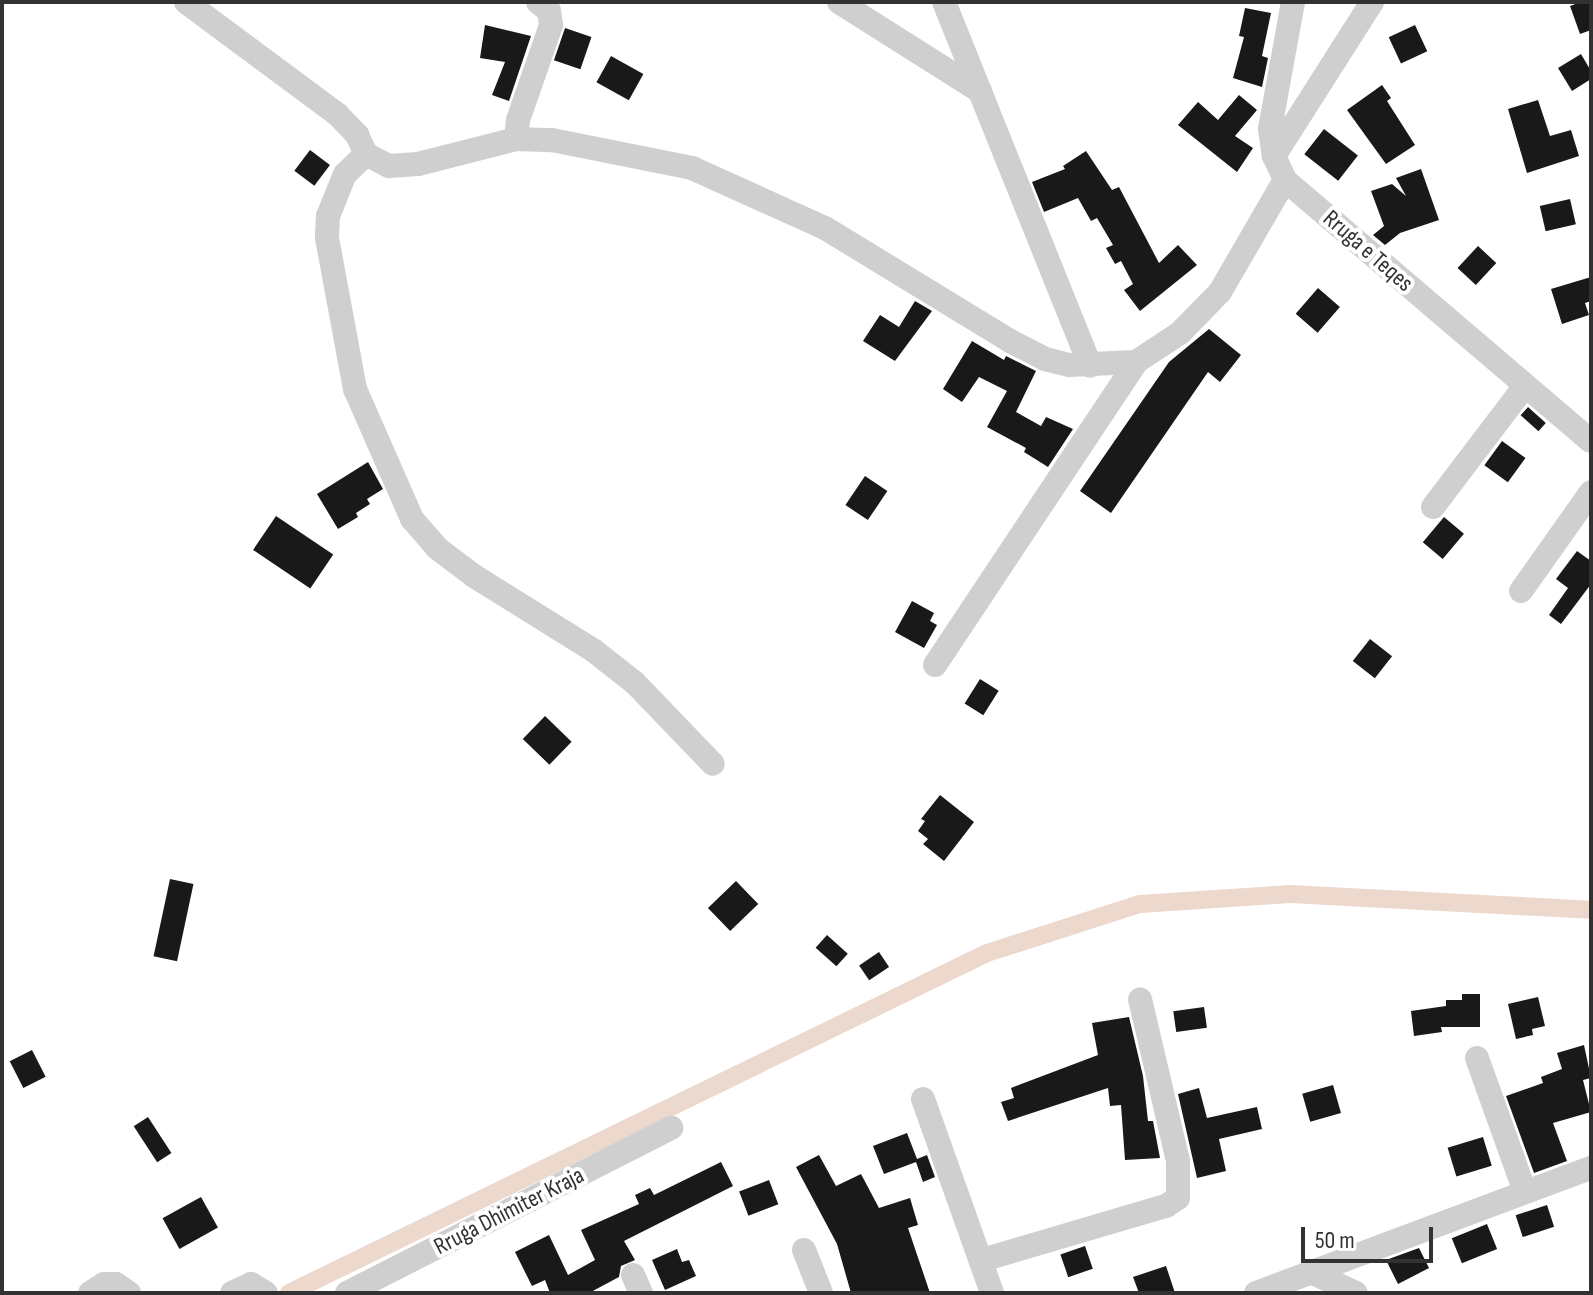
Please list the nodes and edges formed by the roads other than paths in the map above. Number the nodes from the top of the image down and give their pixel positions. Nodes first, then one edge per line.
1 (186, 2) edge
2 (538, 2) edge
3 (839, 2) edge
4 (944, 2) edge
5 (1293, 2) edge
6 (1372, 2) edge
7 (980, 91) junction
8 (516, 139) junction
9 (366, 154) junction
10 (1274, 156) junction
11 (1285, 180) junction
12 (1136, 362) junction
13 (1090, 366) junction
14 (1525, 386) junction
15 (1591, 441) edge
16 (1591, 492) edge
17 (1433, 507) dead end
18 (1521, 591) dead end
19 (935, 665) dead end
20 (713, 764) dead end
21 (1140, 999) dead end
22 (1477, 1058) dead end
23 (923, 1099) dead end
24 (671, 1128) dead end
25 (1591, 1168) edge
26 (1525, 1192) junction
27 (804, 1250) dead end
28 (982, 1260) junction
29 (1313, 1273) junction
30 (265, 1291) edge
31 (90, 1293) edge
32 (129, 1293) edge
33 (232, 1293) edge
34 (347, 1293) edge
35 (821, 1293) edge
36 (992, 1293) edge
37 (1256, 1293) edge
38 (1356, 1293) edge

1 - 9 street
2 - 8 street
3 - 7 street
4 - 7 street
5 - 10 street, Rruga e Teqes
6 - 10 street
7 - 13 street
8 - 9 street
8 - 13 street
9 - 20 street
10 - 11 street, Rruga e Teqes
11 - 12 street
11 - 14 street, Rruga e Teqes
12 - 13 street
12 - 19 street
14 - 15 street, Rruga e Teqes
14 - 17 street
16 - 18 street
21 - 28 street
22 - 26 street
23 - 28 street
24 - 34 street, Rruga Dhimiter Kraja
25 - 26 street
26 - 29 street
27 - 35 street
28 - 36 street
29 - 37 street
29 - 38 street
30 - 33 street
31 - 32 street

